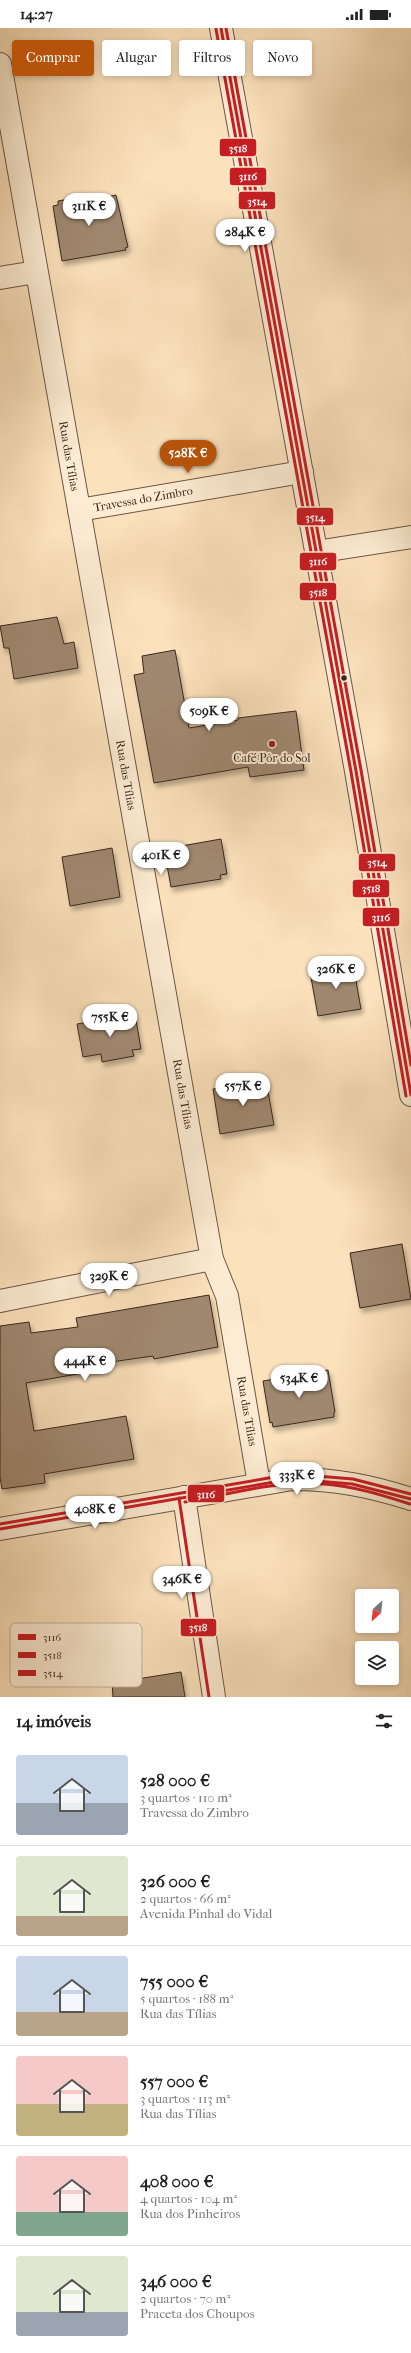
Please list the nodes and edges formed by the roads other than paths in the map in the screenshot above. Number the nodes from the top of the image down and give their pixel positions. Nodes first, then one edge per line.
1 (221, 28) edge
2 (0, 64) edge
3 (36, 272) junction
4 (0, 278) edge
5 (302, 472) junction
6 (79, 510) junction
7 (411, 537) edge
8 (316, 552) junction
9 (411, 1095) edge
10 (212, 1259) junction
11 (0, 1301) edge
12 (259, 1484) junction
13 (184, 1497) junction
14 (411, 1499) edge
15 (0, 1529) edge
16 (214, 1697) edge

1 - 5 street
2 - 3 street, Rua das Tílias
3 - 4 street
3 - 6 street, Rua das Tílias
5 - 6 street, Travessa do Zimbro
5 - 8 street
6 - 10 street, Rua das Tílias
7 - 8 street
8 - 9 street
10 - 11 street
10 - 12 street, Rua das Tílias
12 - 13 street
12 - 14 street
13 - 15 street
13 - 16 street

